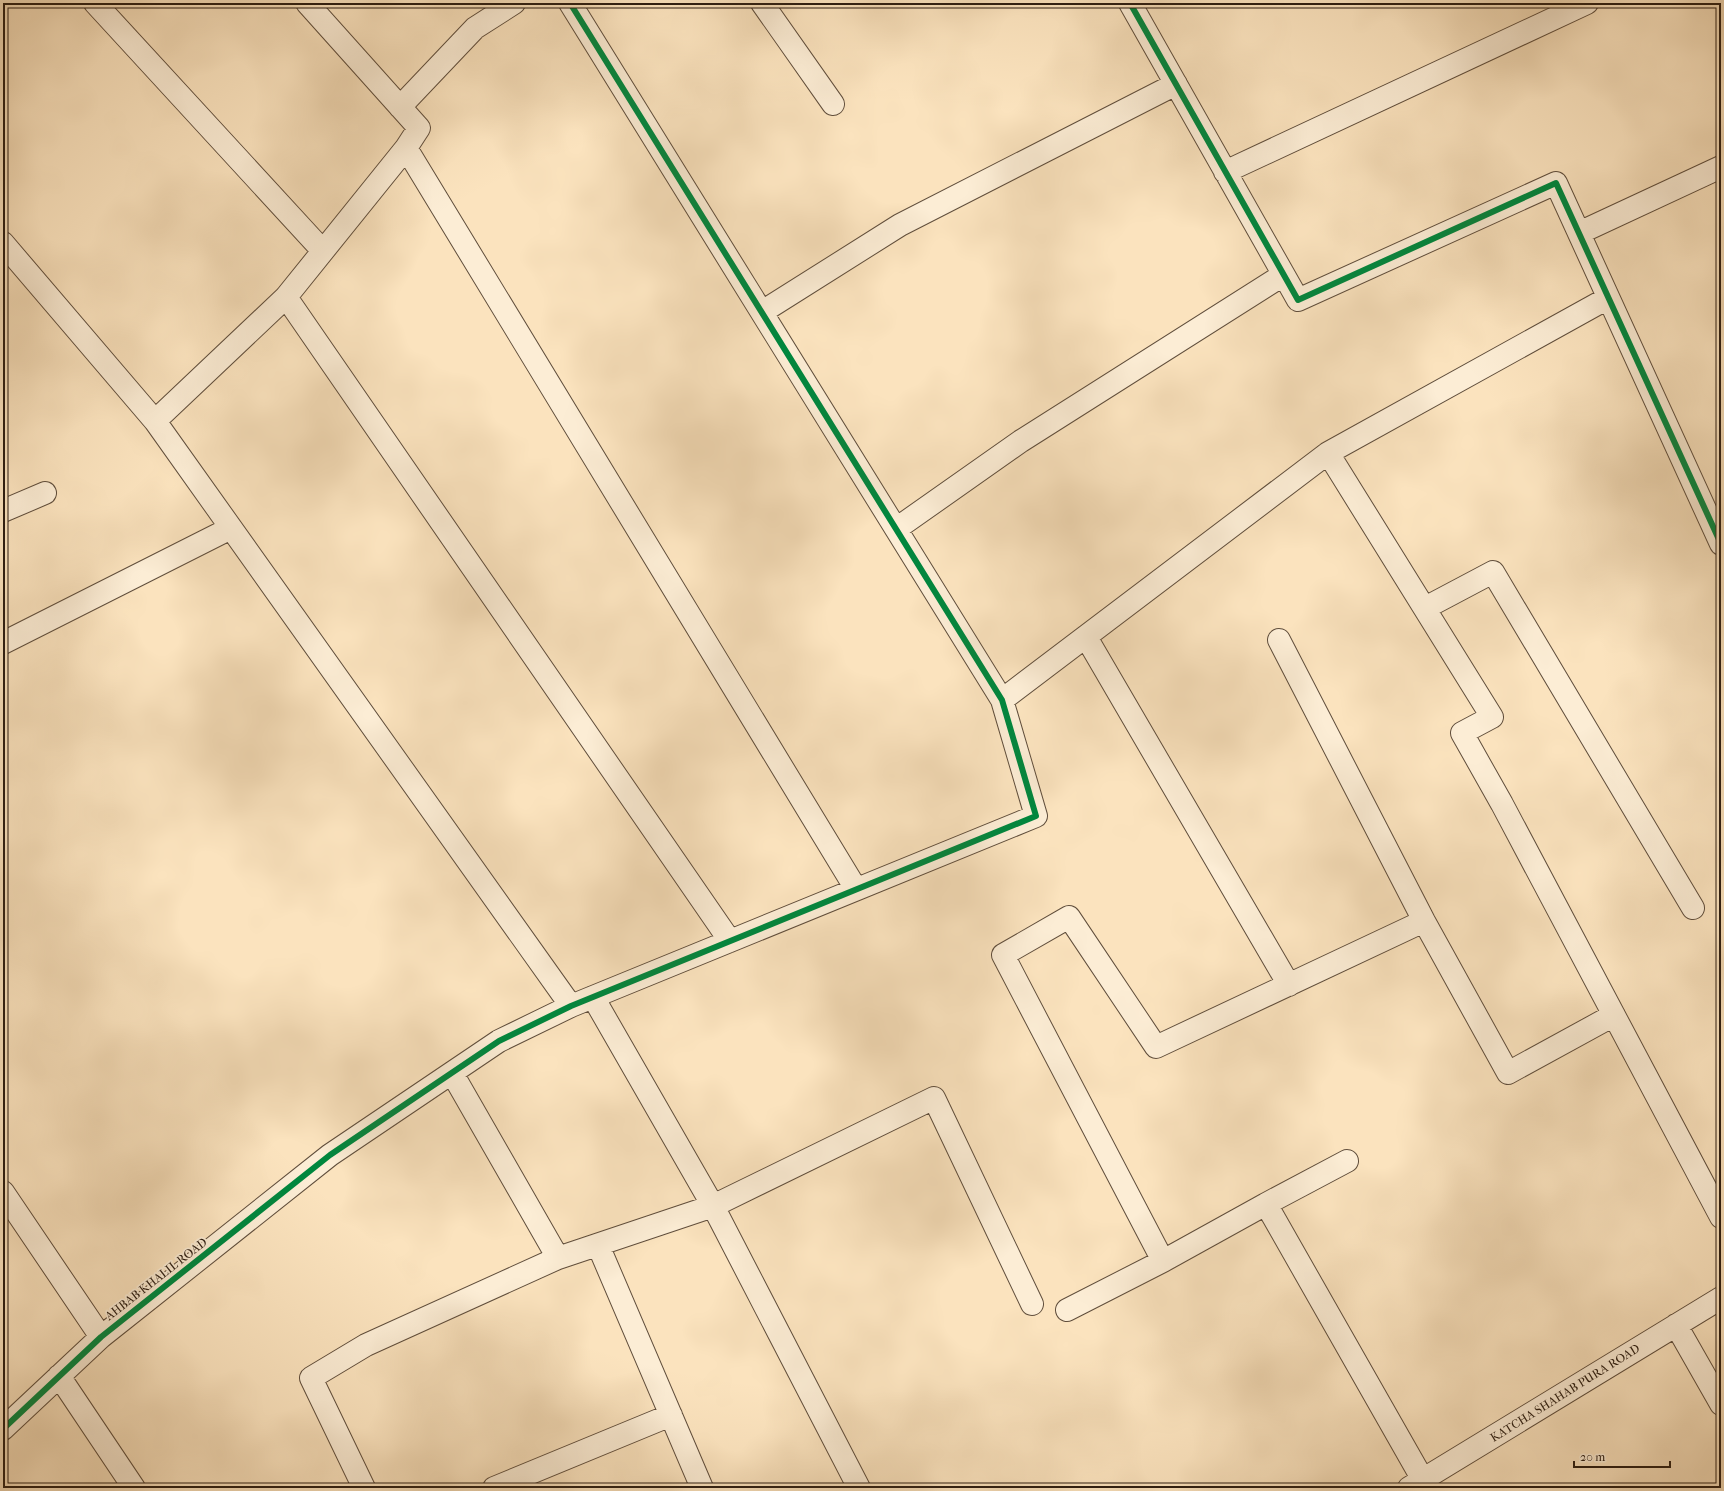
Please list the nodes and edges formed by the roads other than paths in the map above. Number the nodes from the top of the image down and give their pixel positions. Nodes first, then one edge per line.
1 (95, 3) edge
2 (307, 3) edge
3 (514, 3) edge
4 (570, 3) edge
5 (762, 3) edge
6 (1130, 3) edge
7 (1587, 3) edge
8 (1176, 84) junction
9 (833, 104) dead end
10 (400, 107) junction
11 (406, 148) junction
12 (1721, 167) edge
13 (1225, 172) junction
14 (1579, 233) junction
15 (3, 243) edge
16 (323, 251) junction
17 (1283, 275) junction
18 (286, 297) junction
19 (1608, 298) junction
20 (762, 312) junction
21 (156, 421) junction
22 (1328, 453) junction
23 (45, 493) dead end
24 (3, 511) edge
25 (231, 528) junction
26 (896, 529) junction
27 (1721, 544) edge
28 (1424, 608) junction
29 (1086, 637) junction
30 (1279, 640) dead end
31 (3, 643) edge
32 (1002, 700) junction
33 (856, 889) junction
34 (1693, 908) dead end
35 (1424, 921) junction
36 (730, 941) junction
37 (1289, 985) junction
38 (593, 997) junction
39 (571, 1006) junction
40 (1614, 1015) junction
41 (452, 1073) junction
42 (1347, 1161) dead end
43 (3, 1192) edge
44 (1266, 1204) junction
45 (713, 1206) junction
46 (1721, 1217) edge
47 (598, 1244) junction
48 (558, 1258) junction
49 (1163, 1261) junction
50 (1721, 1298) edge
51 (1032, 1304) dead end
52 (1067, 1310) dead end
53 (1676, 1325) junction
54 (101, 1337) junction
55 (59, 1376) junction
56 (1721, 1404) edge
57 (671, 1415) junction
58 (3, 1429) edge
59 (1416, 1484) edge
60 (134, 1488) edge
61 (364, 1488) edge
62 (494, 1488) edge
63 (702, 1488) edge
64 (859, 1488) edge

1 - 16 street
2 - 10 street
3 - 10 street
4 - 20 street
5 - 9 street
6 - 8 street
7 - 13 street
8 - 13 street
8 - 20 street
10 - 11 street
11 - 16 street
11 - 33 street
12 - 14 street
13 - 17 street
14 - 17 street
14 - 19 street
15 - 21 street
16 - 18 street
17 - 26 street
18 - 21 street
18 - 36 street
19 - 22 street
19 - 27 street
20 - 26 street
21 - 25 street
22 - 28 street
22 - 29 street
23 - 24 street
25 - 31 street
25 - 39 street
26 - 32 street
28 - 34 street
28 - 40 street
29 - 32 street
29 - 37 street
30 - 35 street
32 - 33 street, AHBAB KHALIL ROAD
33 - 36 street, AHBAB KHALIL ROAD
35 - 37 street
35 - 40 street
36 - 38 street, AHBAB KHALIL ROAD
37 - 49 street
38 - 39 street, AHBAB KHALIL ROAD
38 - 45 street
39 - 41 street, AHBAB KHALIL ROAD
40 - 46 street
41 - 48 street
41 - 54 street, AHBAB KHALIL ROAD
42 - 44 street
43 - 54 street
44 - 49 street
44 - 59 street
45 - 47 street
45 - 51 street
45 - 64 street
47 - 48 street
47 - 57 street
48 - 61 street
49 - 52 street
50 - 53 street, KATCHA SHAHAB PURA ROAD
53 - 56 street
53 - 59 street, KATCHA SHAHAB PURA ROAD
54 - 55 street, AHBAB KHALIL ROAD
55 - 58 street, AHBAB KHALIL ROAD
55 - 60 street
57 - 62 street
57 - 63 street

